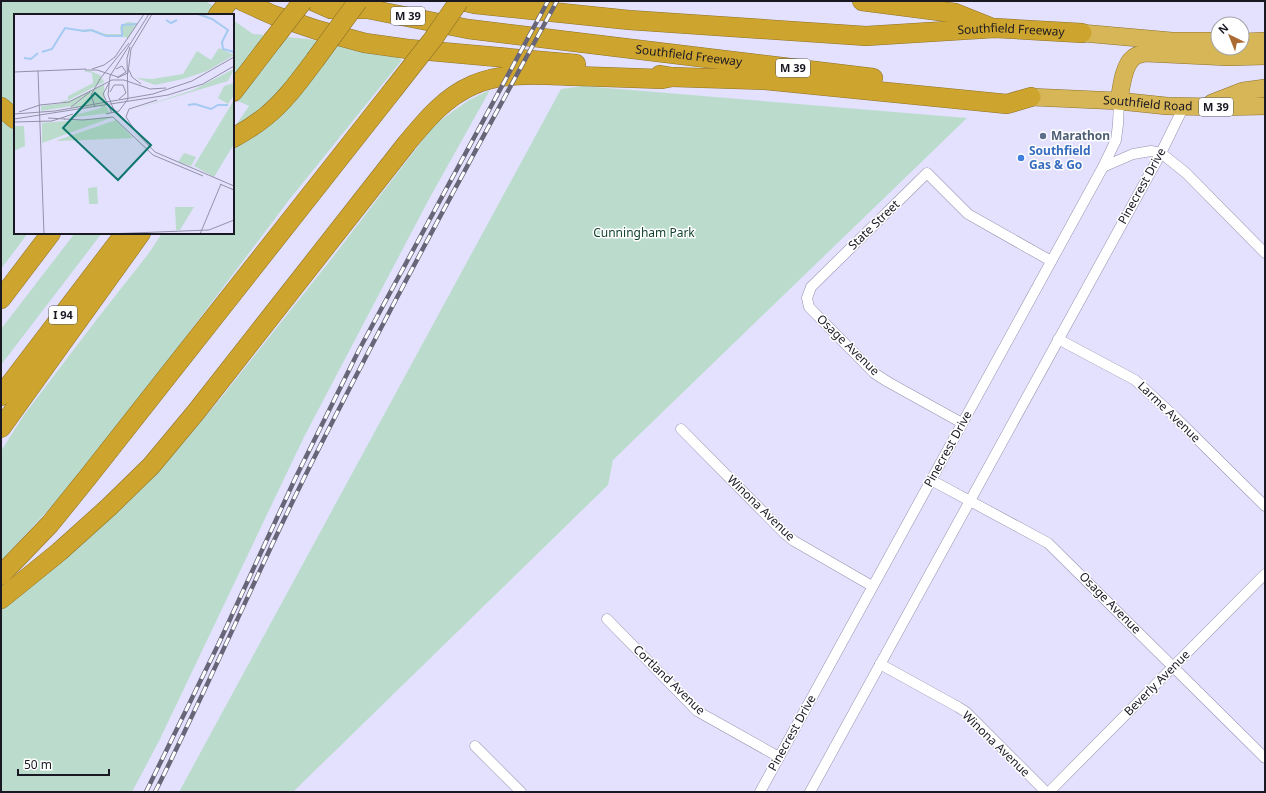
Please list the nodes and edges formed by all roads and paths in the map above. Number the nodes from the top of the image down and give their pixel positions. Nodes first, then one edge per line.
1 (229, 1) edge
2 (242, 1) edge
3 (303, 1) edge
4 (312, 1) edge
5 (349, 1) edge
6 (460, 1) edge
7 (862, 1) edge
8 (363, 5) edge
9 (219, 14) edge
10 (995, 28) junction
11 (1082, 33) joint
12 (1265, 41) edge
13 (1210, 42) edge
14 (1250, 42) edge
15 (1265, 56) edge
16 (672, 77) junction
17 (1265, 88) edge
18 (234, 91) edge
19 (1031, 97) junction
20 (1119, 101) junction
21 (1184, 106) junction
22 (1265, 106) edge
23 (1, 107) edge
24 (1204, 107) junction
25 (14, 118) edge
26 (234, 137) edge
27 (1161, 153) junction
28 (1103, 167) junction
29 (50, 234) edge
30 (124, 234) edge
31 (140, 234) edge
32 (1265, 253) edge
33 (1051, 261) junction
34 (821, 277) joint
35 (1, 299) edge
36 (1058, 340) junction
37 (1, 396) edge
38 (962, 423) junction
39 (1, 428) edge
40 (681, 429) dead end
41 (931, 480) junction
42 (970, 501) junction
43 (1265, 506) edge
44 (1265, 574) edge
45 (1, 575) edge
46 (872, 586) junction
47 (1, 599) edge
48 (607, 619) dead end
49 (880, 664) junction
50 (1173, 666) junction
51 (475, 746) dead end
52 (779, 757) junction
53 (1265, 758) edge
54 (522, 792) edge
55 (760, 792) edge
56 (810, 792) edge
57 (1046, 792) edge
58 (1049, 792) edge

1 - 9 highway
2 - 16 highway
3 - 18 highway, bridge
4 - 8 highway
5 - 8 highway, Southfield Freeway / M 39
6 - 10 highway, Southfield Freeway
6 - 45 highway, bridge
7 - 10 highway
8 - 19 highway, Southfield Freeway / M 39
8 - 26 highway, bridge
10 - 11 highway, Southfield Freeway
11 - 13 highway
12 - 14 highway
15 - 20 highway
16 - 19 highway
16 - 47 highway
17 - 24 highway
19 - 20 highway, Southfield Road / M 39
20 - 21 highway, Southfield Road / M 39
20 - 28 street, Pinecrest Drive
21 - 24 highway, Southfield Road / M 39
21 - 27 street, Pinecrest Drive
22 - 24 highway, Southfield Road / M 39
23 - 25 highway
27 - 28 street
27 - 32 street
27 - 36 street, Pinecrest Drive
28 - 33 street, Pinecrest Drive
29 - 35 highway
30 - 37 highway, I 94
31 - 39 highway
33 - 34 street, State Street
33 - 38 street, Pinecrest Drive
34 - 38 street, Osage Avenue
36 - 42 street, Pinecrest Drive
36 - 43 street, Larme Avenue
38 - 41 street, Pinecrest Drive
40 - 46 street, Winona Avenue
41 - 42 street, Osage Avenue
41 - 46 street, Pinecrest Drive
42 - 49 street, Pinecrest Drive
42 - 50 street, Osage Avenue
44 - 50 street, Beverly Avenue
46 - 52 street, Pinecrest Drive
48 - 52 street, Cortland Avenue
49 - 56 street, Pinecrest Drive
49 - 57 street, Winona Avenue
50 - 53 street, Osage Avenue
50 - 58 street, Beverly Avenue
51 - 54 street
52 - 55 street, Pinecrest Drive

